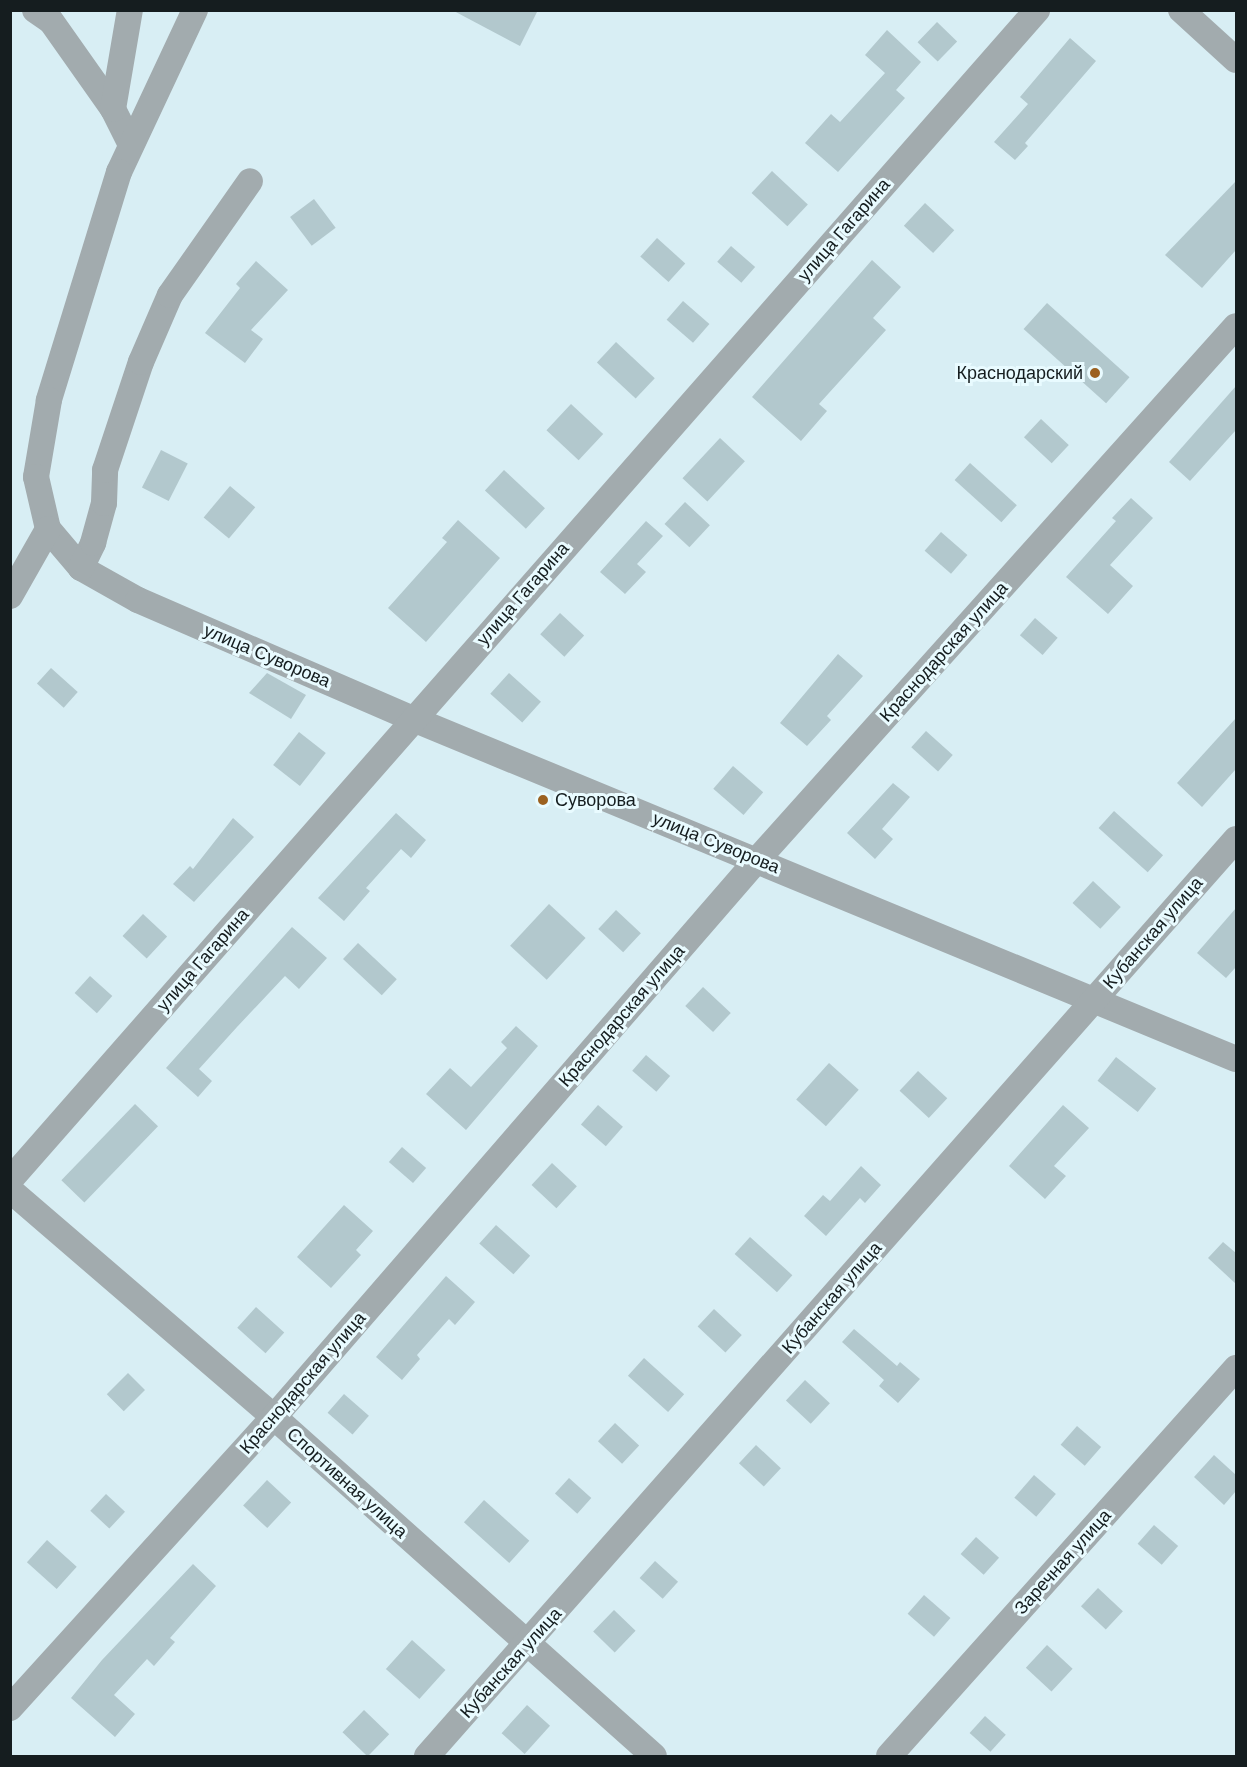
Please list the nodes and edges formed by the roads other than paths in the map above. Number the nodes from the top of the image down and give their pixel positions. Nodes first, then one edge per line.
1 (35, 10) edge
2 (130, 10) edge
3 (195, 10) edge
4 (1037, 10) edge
5 (1181, 10) edge
6 (1236, 60) edge
7 (113, 109) junction
8 (131, 145) junction
9 (250, 181) dead end
10 (1236, 326) edge
11 (48, 528) junction
12 (81, 568) junction
13 (10, 596) edge
14 (413, 719) junction
15 (1236, 839) edge
16 (758, 860) junction
17 (1095, 1000) junction
18 (1236, 1059) edge
19 (10, 1180) edge
20 (10, 1190) edge
21 (1236, 1368) edge
22 (274, 1417) junction
23 (527, 1645) junction
24 (10, 1708) edge
25 (427, 1756) edge
26 (654, 1756) edge
27 (889, 1756) edge

1 - 7 street
2 - 7 street
3 - 8 street
4 - 14 street, улица Гагарина
5 - 6 street
7 - 8 street
8 - 11 street
9 - 12 street
10 - 16 street, Краснодарская улица
11 - 12 street, улица Суворова
11 - 13 street
12 - 14 street, улица Суворова
14 - 16 street, улица Суворова
14 - 19 street, улица Гагарина
15 - 17 street, Кубанская улица
16 - 17 street, улица Суворова
16 - 22 street, Краснодарская улица
17 - 18 street, улица Суворова
17 - 23 street, Кубанская улица
20 - 22 street, Спортивная улица
21 - 27 street, Заречная улица
22 - 23 street, Спортивная улица
22 - 24 street, Краснодарская улица
23 - 25 street, Кубанская улица
23 - 26 street, Спортивная улица

